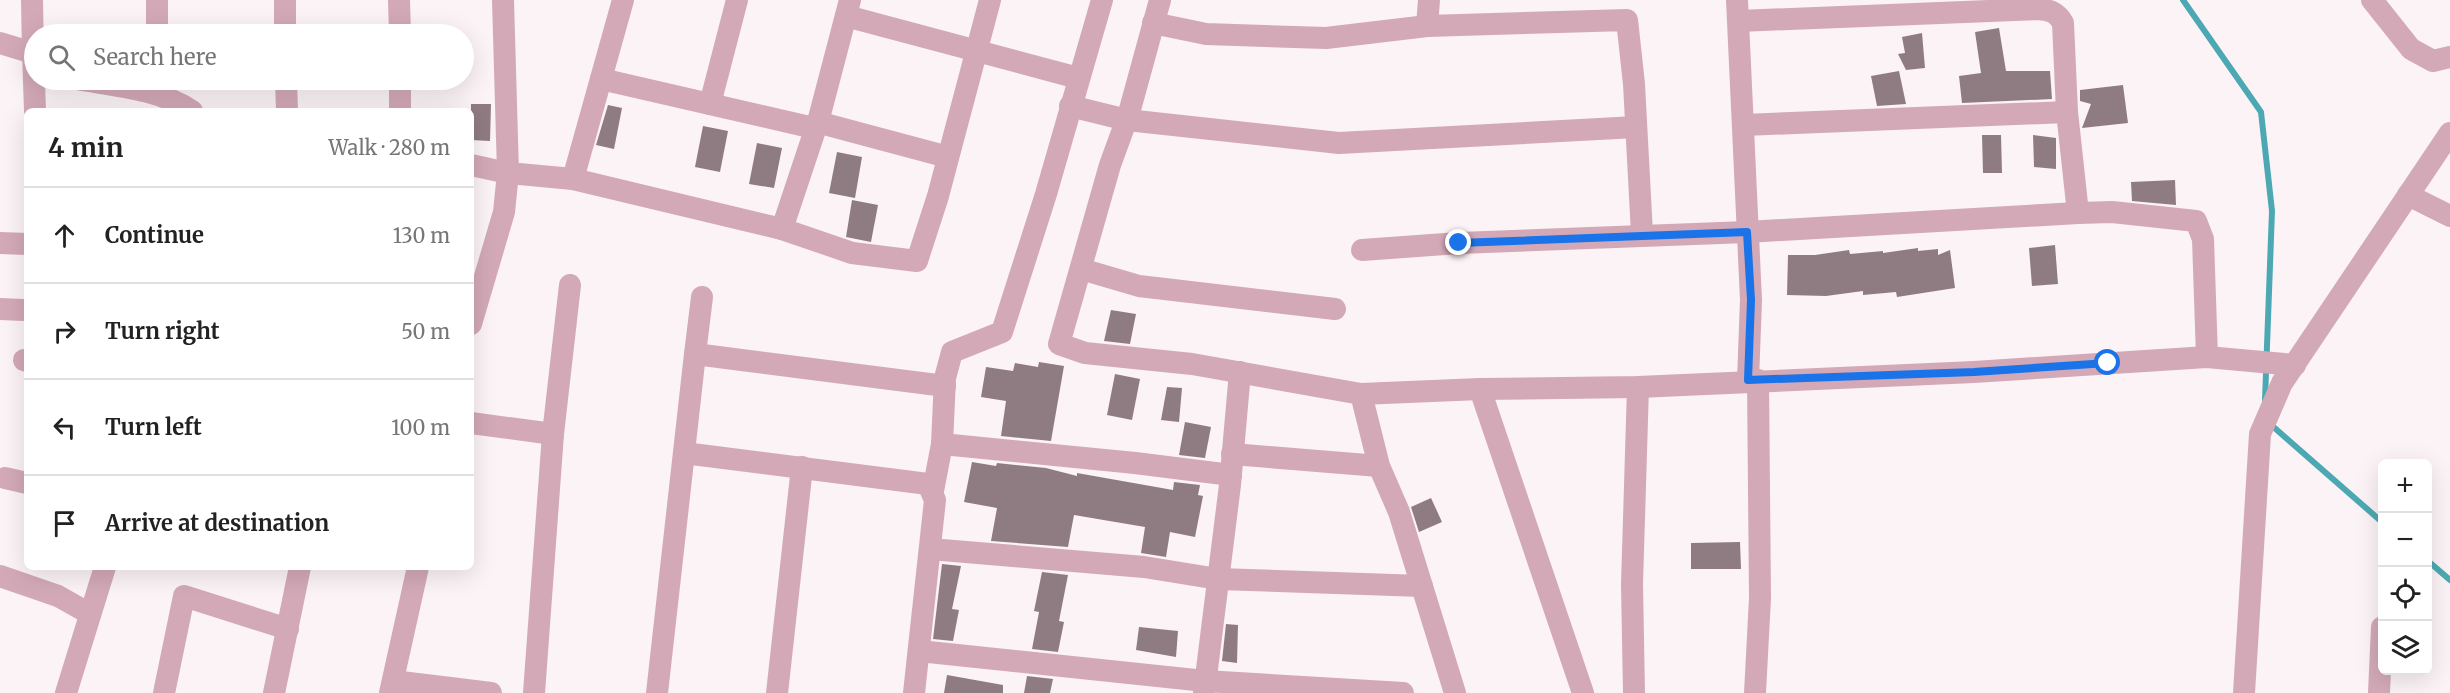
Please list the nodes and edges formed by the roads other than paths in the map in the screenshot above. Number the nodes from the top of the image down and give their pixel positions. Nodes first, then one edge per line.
1 (32, 0) edge
2 (157, 0) edge
3 (285, 0) edge
4 (399, 0) edge
5 (503, 0) edge
6 (623, 0) edge
7 (737, 0) edge
8 (990, 0) edge
9 (1102, 0) edge
10 (1160, 0) edge
11 (1429, 0) edge
12 (2372, 0) edge
13 (848, 8) edge
14 (1626, 10) edge
15 (1738, 10) edge
16 (1153, 23) junction
17 (33, 24) edge
18 (157, 24) edge
19 (285, 24) edge
20 (400, 24) edge
21 (1427, 26) junction
22 (0, 43) edge
23 (978, 51) junction
24 (2450, 57) edge
25 (24, 59) edge
26 (1078, 78) junction
27 (601, 79) junction
28 (35, 90) edge
29 (130, 90) edge
30 (286, 90) edge
31 (400, 90) edge
32 (159, 96) edge
33 (710, 104) junction
34 (1070, 106) junction
35 (35, 108) edge
36 (188, 108) edge
37 (287, 108) edge
38 (400, 108) edge
39 (2067, 112) junction
40 (1127, 120) junction
41 (816, 125) junction
42 (1744, 125) junction
43 (1636, 127) junction
44 (2450, 133) edge
45 (948, 157) junction
46 (474, 166) edge
47 (508, 173) junction
48 (573, 179) junction
49 (2408, 195) junction
50 (2078, 213) junction
51 (2450, 216) edge
52 (782, 229) junction
53 (1747, 232) junction
54 (1642, 234) junction
55 (0, 243) edge
56 (24, 244) edge
57 (1362, 250) dead end
58 (1081, 269) junction
59 (570, 285) dead end
60 (702, 297) dead end
61 (0, 309) edge
62 (1335, 309) dead end
63 (23, 310) dead end
64 (474, 314) edge
65 (695, 354) junction
66 (2206, 357) junction
67 (2285, 371) junction
68 (1240, 372) junction
69 (1753, 380) junction
70 (945, 386) junction
71 (1638, 387) junction
72 (1480, 389) junction
73 (1361, 394) junction
74 (474, 423) edge
75 (553, 434) junction
76 (942, 444) junction
77 (684, 453) junction
78 (1231, 464) junction
79 (1379, 466) junction
80 (801, 467) junction
81 (933, 491) junction
82 (930, 549) junction
83 (104, 570) edge
84 (299, 570) edge
85 (417, 570) edge
86 (0, 576) edge
87 (1218, 579) junction
88 (1422, 586) junction
89 (90, 614) junction
90 (288, 629) junction
91 (919, 651) junction
92 (2380, 675) edge
93 (392, 687) edge
94 (1204, 687) edge
95 (66, 693) edge
96 (164, 693) edge
97 (274, 693) edge
98 (491, 693) edge
99 (534, 693) edge
100 (657, 693) edge
101 (777, 693) edge
102 (914, 693) edge
103 (1403, 693) edge
104 (1455, 693) edge
105 (1583, 693) edge
106 (1634, 693) edge
107 (1755, 693) edge
108 (2244, 693) edge
109 (2379, 693) edge

1 - 17 street
2 - 18 street
3 - 19 street
4 - 20 street
5 - 47 street
6 - 27 street
7 - 33 street
8 - 23 street
9 - 26 street
10 - 16 street
11 - 21 street
12 - 24 street
13 - 23 street
13 - 41 street
14 - 21 street
14 - 43 street
15 - 39 street
15 - 42 street
16 - 21 street
16 - 40 street
22 - 25 street
23 - 26 street
23 - 45 street
26 - 34 street
27 - 33 street
27 - 48 street
28 - 35 street
29 - 32 street
30 - 37 street
31 - 38 street
32 - 36 street
33 - 41 street
34 - 40 street
34 - 70 street
39 - 42 street
39 - 50 street
40 - 43 street
40 - 58 street
41 - 45 street
41 - 52 street
42 - 53 street
43 - 54 street
44 - 49 street
45 - 52 street
46 - 47 street
47 - 48 street
47 - 64 street
48 - 52 street
49 - 51 street
49 - 67 street
50 - 53 street
50 - 66 street
53 - 54 street
53 - 69 street
54 - 57 street
55 - 56 street
58 - 62 street
58 - 68 street
59 - 75 street
60 - 65 street
61 - 63 street
65 - 70 street
65 - 77 street
66 - 67 street
66 - 69 street
67 - 108 street
68 - 73 street
68 - 78 street
69 - 71 street
69 - 107 street
70 - 76 street
71 - 72 street
71 - 106 street
72 - 73 street
72 - 105 street
73 - 79 street
74 - 75 street
75 - 99 street
76 - 78 street
76 - 81 street
77 - 80 street
77 - 100 street
78 - 79 street
78 - 87 street
79 - 88 street
80 - 81 street
80 - 101 street
81 - 82 street
82 - 87 street
82 - 91 street
83 - 89 street
84 - 90 street
85 - 93 street
86 - 89 street
87 - 88 street
87 - 94 street
88 - 104 street
89 - 95 street
90 - 96 street
90 - 97 street
91 - 94 street
91 - 102 street
92 - 109 street
93 - 98 street
94 - 103 street

